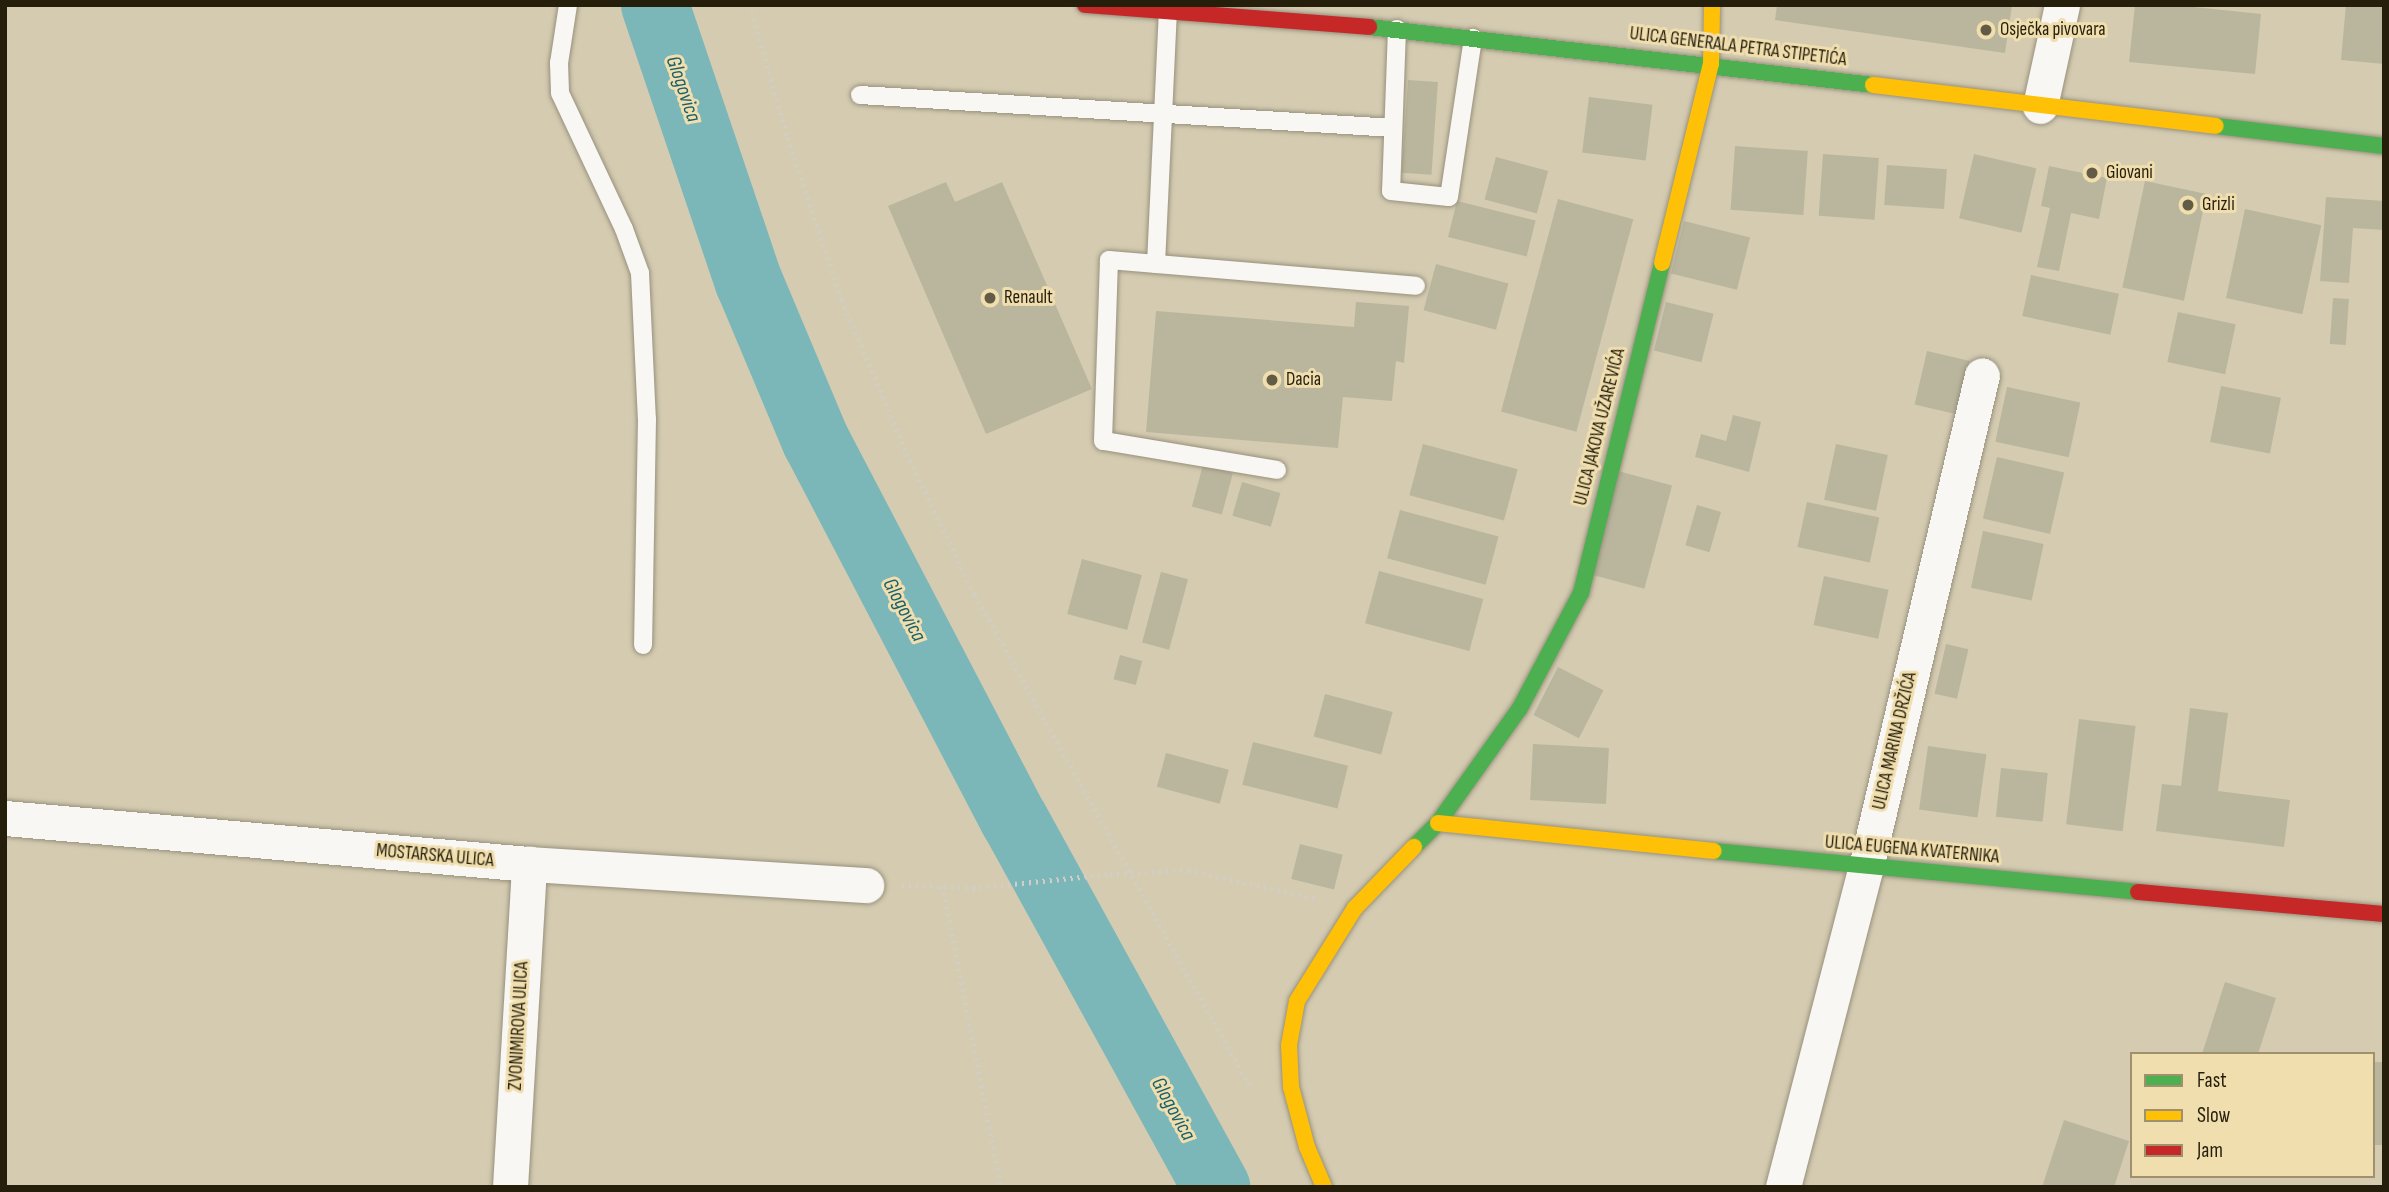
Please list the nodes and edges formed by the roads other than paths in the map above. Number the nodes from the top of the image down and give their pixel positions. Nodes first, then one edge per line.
1 (568, 5) edge
2 (1085, 5) edge
3 (1356, 5) edge
4 (1712, 5) edge
5 (2062, 5) edge
6 (1168, 13) junction
7 (1355, 26) junction
8 (1397, 29) junction
9 (1473, 38) junction
10 (1711, 64) junction
11 (860, 95) dead end
12 (2040, 106) junction
13 (1164, 114) junction
14 (1393, 128) junction
15 (2384, 146) edge
16 (1156, 264) junction
17 (1416, 286) dead end
18 (1982, 376) dead end
19 (1277, 470) dead end
20 (643, 645) dead end
21 (5, 818) edge
22 (1438, 823) junction
23 (529, 864) junction
24 (1866, 867) junction
25 (866, 885) road end
26 (2384, 914) edge
27 (510, 1187) edge
28 (1324, 1187) edge
29 (1783, 1187) edge

1 - 20 lane
2 - 6 street, ULICA GENERALA PETRA STIPETIĆA
3 - 7 lane
4 - 10 street, ULICA JAKOVA UŽAREVIĆA
5 - 12 street
6 - 7 street, ULICA GENERALA PETRA STIPETIĆA
6 - 13 lane
7 - 8 street, ULICA GENERALA PETRA STIPETIĆA
8 - 9 street, ULICA GENERALA PETRA STIPETIĆA
8 - 14 lane
9 - 10 street, ULICA GENERALA PETRA STIPETIĆA
9 - 14 lane
10 - 12 street, ULICA GENERALA PETRA STIPETIĆA
10 - 22 street, ULICA JAKOVA UŽAREVIĆA
11 - 13 lane
12 - 15 street, ULICA GENERALA PETRA STIPETIĆA
13 - 14 lane
13 - 16 lane
16 - 17 lane
16 - 19 lane
18 - 24 street, ULICA MARINA DRŽIĆA
21 - 23 street, MOSTARSKA ULICA
22 - 24 street, ULICA EUGENA KVATERNIKA
22 - 28 street, ULICA JAKOVA UŽAREVIĆA
23 - 25 street, MOSTARSKA ULICA
23 - 27 street, ZVONIMIROVA ULICA
24 - 26 street, ULICA EUGENA KVATERNIKA
24 - 29 street, ULICA MARINA DRŽIĆA

